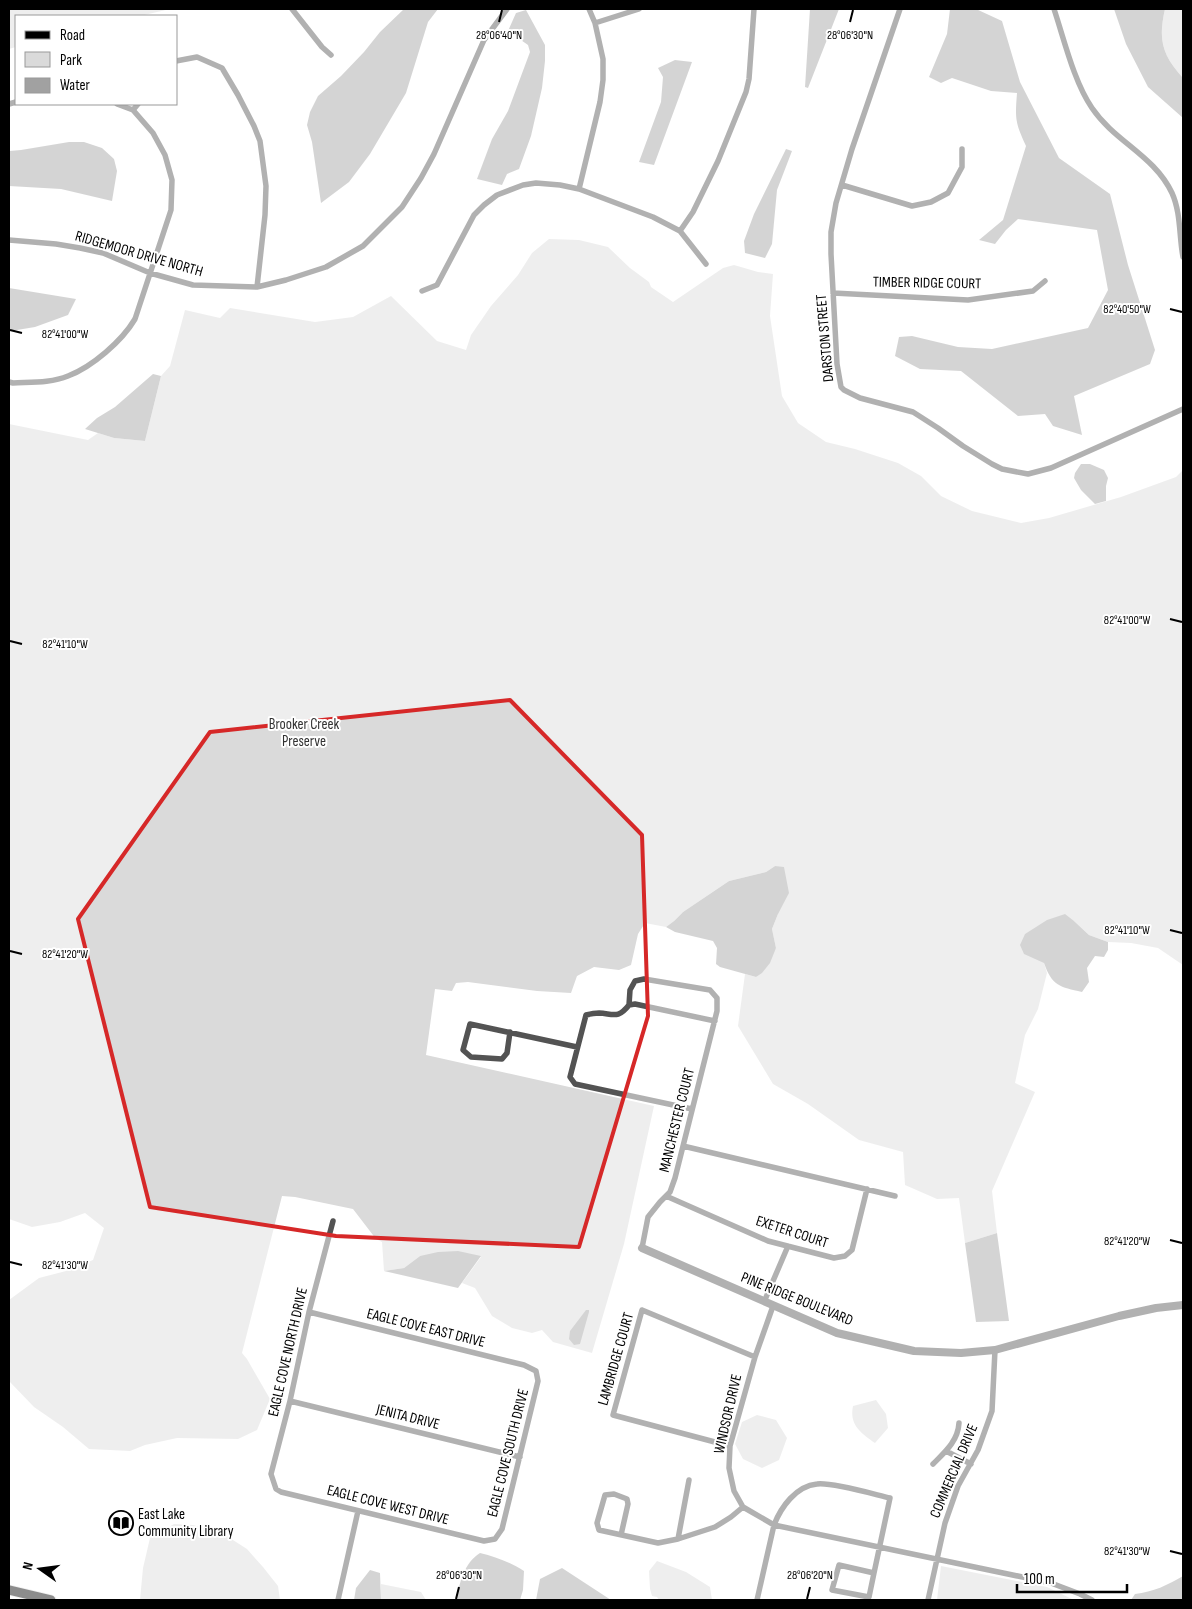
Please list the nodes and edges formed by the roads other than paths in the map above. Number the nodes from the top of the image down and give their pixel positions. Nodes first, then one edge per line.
1 (292, 9) edge
2 (506, 9) edge
3 (588, 9) edge
4 (639, 9) edge
5 (754, 9) edge
6 (900, 9) edge
7 (1054, 9) edge
8 (595, 23) junction
9 (331, 56) dead end
10 (178, 61) edge
11 (120, 105) edge
12 (137, 105) edge
13 (133, 110) junction
14 (962, 149) dead end
15 (842, 185) junction
16 (579, 189) junction
17 (680, 231) junction
18 (9, 240) edge
19 (1183, 257) edge
20 (706, 264) dead end
21 (150, 273) junction
22 (1045, 281) dead end
23 (257, 288) junction
24 (422, 291) dead end
25 (833, 293) junction
26 (9, 382) edge
27 (1183, 409) edge
28 (629, 1005) junction
29 (715, 1021) junction
30 (510, 1032) junction
31 (577, 1047) junction
32 (692, 1109) junction
33 (683, 1146) junction
34 (867, 1189) junction
35 (666, 1196) junction
36 (895, 1196) dead end
37 (333, 1221) dead end
38 (788, 1246) junction
39 (642, 1248) joint
40 (764, 1302) junction
41 (1183, 1305) edge
42 (773, 1306) junction
43 (309, 1312) junction
44 (996, 1350) junction
45 (755, 1357) junction
46 (536, 1371) joint
47 (290, 1401) junction
48 (959, 1423) dead end
49 (730, 1446) junction
50 (946, 1451) junction
51 (520, 1458) junction
52 (933, 1464) dead end
53 (970, 1464) junction
54 (690, 1480) dead end
55 (276, 1488) joint
56 (743, 1507) junction
57 (358, 1511) junction
58 (774, 1525) junction
59 (621, 1534) junction
60 (678, 1539) junction
61 (495, 1540) joint
62 (880, 1547) junction
63 (937, 1559) junction
64 (874, 1573) junction
65 (9, 1590) edge
66 (51, 1600) edge
67 (338, 1600) edge
68 (757, 1600) edge
69 (928, 1600) edge
70 (1092, 1600) edge

1 - 9 street
2 - 23 street, RIDGEMOOR DRIVE NORTH
3 - 8 street
4 - 8 street
5 - 17 street
6 - 15 street, DARSTON STREET
7 - 19 street
8 - 16 street
10 - 23 street
11 - 13 street
12 - 13 street
13 - 21 street
14 - 15 street
15 - 25 street, DARSTON STREET
16 - 17 street
16 - 24 street
17 - 20 street
18 - 21 street, RIDGEMOOR DRIVE NORTH
21 - 23 street, RIDGEMOOR DRIVE NORTH
21 - 26 street
22 - 25 street, TIMBER RIDGE COURT
25 - 27 street, DARSTON STREET
28 - 29 street
28 - 29 street, MANCHESTER COURT
28 - 31 street
29 - 32 street, MANCHESTER COURT
30 - 30 street
30 - 31 street
31 - 32 street
32 - 33 street, MANCHESTER COURT
33 - 34 street
33 - 35 street, MANCHESTER COURT
34 - 36 street
34 - 38 street, EXETER COURT
35 - 38 street, EXETER COURT
35 - 39 street, MANCHESTER COURT
37 - 43 street, EAGLE COVE NORTH DRIVE
38 - 40 street
39 - 40 street, PINE RIDGE BOULEVARD
40 - 42 street, PINE RIDGE BOULEVARD
41 - 44 street, PINE RIDGE BOULEVARD
42 - 44 street, PINE RIDGE BOULEVARD
42 - 45 street, WINDSOR DRIVE
43 - 46 street, EAGLE COVE EAST DRIVE
43 - 47 street, EAGLE COVE NORTH DRIVE
44 - 53 street, COMMERCIAL DRIVE
45 - 49 street, WINDSOR DRIVE
45 - 49 street, LAMBRIDGE COURT
46 - 51 street, EAGLE COVE SOUTH DRIVE
47 - 51 street, JENITA DRIVE
47 - 55 street, EAGLE COVE NORTH DRIVE
48 - 50 street
49 - 56 street, WINDSOR DRIVE
50 - 52 street
50 - 53 street
51 - 61 street, EAGLE COVE SOUTH DRIVE
53 - 63 street, COMMERCIAL DRIVE
54 - 60 street
55 - 57 street, EAGLE COVE WEST DRIVE
56 - 58 street
56 - 60 street
57 - 61 street, EAGLE COVE WEST DRIVE
57 - 67 street
58 - 62 street
58 - 62 street
58 - 68 street
59 - 59 street
59 - 60 street
62 - 63 street
62 - 64 street
63 - 69 street, COMMERCIAL DRIVE
63 - 70 street
64 - 64 street
65 - 66 main road

